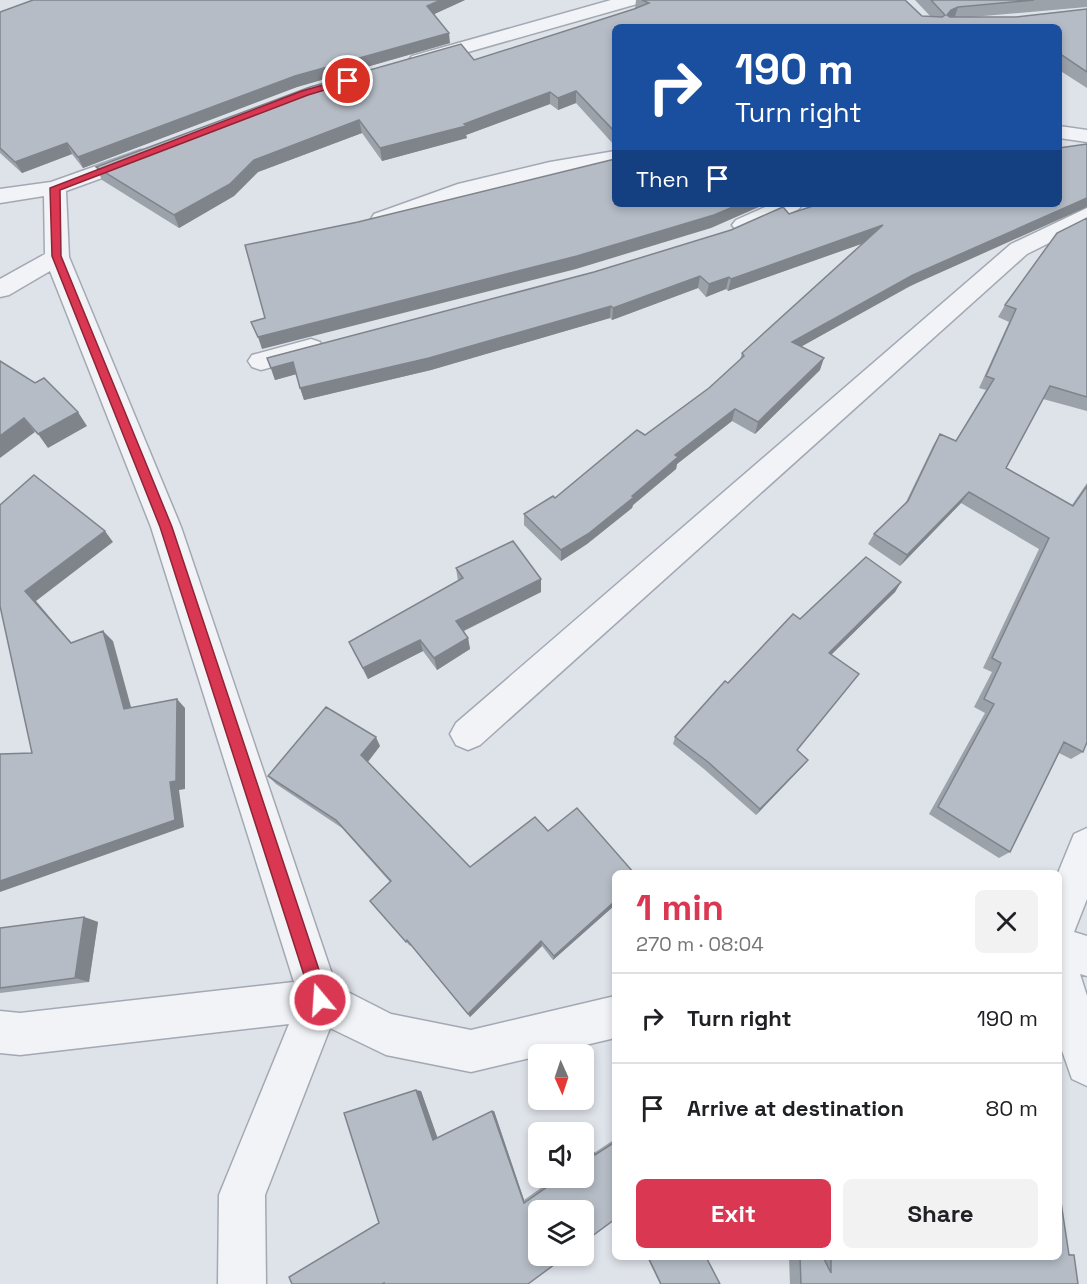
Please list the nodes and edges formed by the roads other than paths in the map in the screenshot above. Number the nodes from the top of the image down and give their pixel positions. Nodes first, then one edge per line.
1 (631, 0) edge
2 (550, 6) dead end
3 (521, 31) junction
4 (396, 67) edge
5 (1062, 132) edge
6 (1087, 136) edge
7 (164, 147) edge
8 (612, 158) edge
9 (55, 188) junction
10 (0, 196) edge
11 (784, 207) edge
12 (1087, 215) edge
13 (382, 219) edge
14 (720, 235) edge
15 (57, 256) junction
16 (0, 289) edge
17 (328, 344) edge
18 (261, 361) dead end
19 (468, 734) dead end
20 (1087, 847) edge
21 (1062, 913) edge
22 (1062, 948) edge
23 (1087, 956) edge
24 (1062, 982) edge
25 (320, 1000) junction
26 (612, 1018) edge
27 (0, 1032) edge
28 (1087, 1064) edge
29 (242, 1284) edge

1 - 3 street
2 - 3 street
3 - 4 street
5 - 6 street
7 - 9 street
8 - 13 street
9 - 10 street
9 - 15 street
11 - 14 street
12 - 19 street
15 - 16 street
15 - 25 street
17 - 18 street
20 - 21 street
22 - 23 street
24 - 28 street
25 - 26 street
25 - 27 street
25 - 29 street

